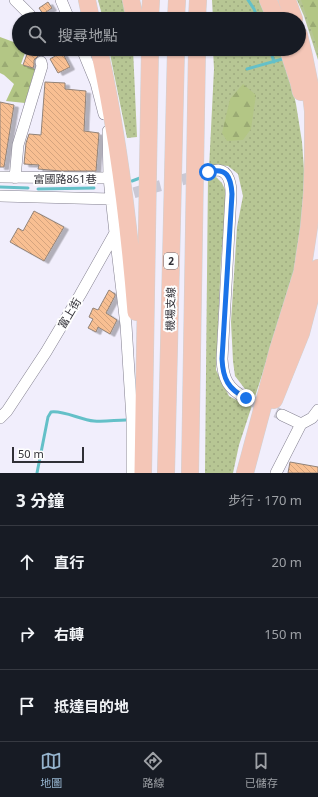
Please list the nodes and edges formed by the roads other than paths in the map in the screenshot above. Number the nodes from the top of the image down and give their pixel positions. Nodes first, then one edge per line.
1 (14, 0) edge
2 (61, 0) edge
3 (86, 0) edge
4 (131, 0) edge
5 (151, 0) edge
6 (177, 0) edge
7 (198, 0) edge
8 (268, 0) edge
9 (287, 0) edge
10 (27, 12) edge
11 (66, 12) edge
12 (89, 12) edge
13 (134, 12) edge
14 (150, 12) edge
15 (176, 12) edge
16 (197, 12) edge
17 (273, 12) edge
18 (291, 12) edge
19 (85, 56) edge
20 (100, 56) edge
21 (140, 56) edge
22 (150, 56) edge
23 (176, 56) edge
24 (197, 56) edge
25 (290, 56) edge
26 (304, 56) edge
27 (42, 62) dead end
28 (313, 161) junction
29 (148, 169) junction
30 (208, 172) tunnel mouth
31 (0, 177) edge
32 (15, 178) junction
33 (33, 178) junction
34 (109, 178) junction
35 (0, 196) edge
36 (32, 197) junction
37 (111, 199) junction
38 (115, 233) junction
39 (318, 268) edge
40 (246, 398) tunnel mouth
41 (144, 408) junction
42 (318, 410) edge
43 (282, 415) tunnel mouth
44 (0, 418) edge
45 (301, 424) junction
46 (246, 471) edge
47 (132, 473) edge
48 (143, 473) edge
49 (166, 473) edge
50 (190, 473) edge
51 (276, 473) edge

1 - 10 street
2 - 11 street
3 - 12 highway
4 - 13 highway
5 - 14 highway
6 - 15 highway
7 - 16 highway
8 - 17 highway
9 - 18 highway
19 - 34 street
20 - 41 highway
21 - 29 highway
22 - 29 highway
23 - 49 highway, 機場支線 / 2
24 - 50 highway, 機場支線 / 2
25 - 28 highway
26 - 28 highway
27 - 32 street
28 - 46 highway
29 - 41 highway
30 - 40 street
31 - 32 street, 富國路861巷
32 - 33 street, 富國路861巷
33 - 34 street, 富國路861巷
33 - 36 street
34 - 37 street, 富國路861巷
35 - 36 street
36 - 37 street
37 - 38 street
38 - 44 street, 富上街
38 - 47 street
39 - 46 highway
41 - 48 highway
42 - 45 street
43 - 45 street
45 - 51 street

